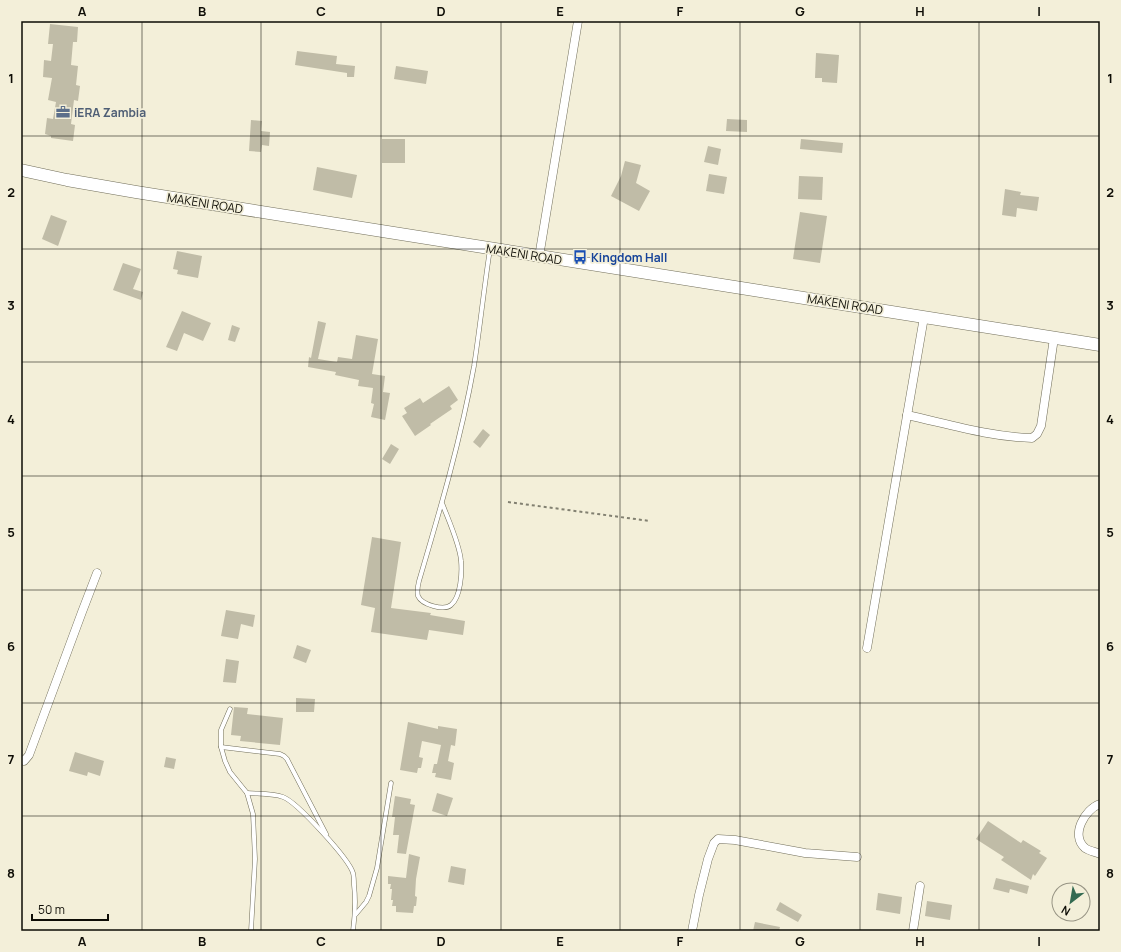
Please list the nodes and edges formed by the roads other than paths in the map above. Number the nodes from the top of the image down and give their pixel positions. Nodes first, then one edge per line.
1 (578, 21) edge
2 (21, 170) edge
3 (490, 249) junction
4 (539, 257) junction
5 (924, 316) junction
6 (1054, 338) junction
7 (1100, 345) edge
8 (907, 415) junction
9 (442, 503) junction
10 (98, 573) dead end
11 (867, 648) dead end
12 (230, 709) dead end
13 (221, 747) junction
14 (21, 760) edge
15 (391, 783) dead end
16 (247, 794) junction
17 (1100, 804) edge
18 (330, 841) junction
19 (1100, 854) edge
20 (857, 857) dead end
21 (920, 886) dead end
22 (356, 915) junction
23 (251, 931) edge
24 (352, 931) edge
25 (692, 931) edge
26 (913, 931) edge

1 - 4 street
2 - 3 main road, MAKENI ROAD
3 - 4 main road, MAKENI ROAD
3 - 9 lane
4 - 5 main road, MAKENI ROAD
5 - 6 main road, MAKENI ROAD
5 - 8 street
6 - 7 main road, MAKENI ROAD
6 - 8 street
8 - 11 street
9 - 9 lane
10 - 14 street
12 - 13 lane
13 - 16 lane
13 - 18 lane
15 - 22 lane
16 - 18 lane
16 - 23 lane
17 - 19 street
18 - 22 lane
20 - 25 street
21 - 26 street
22 - 24 lane

